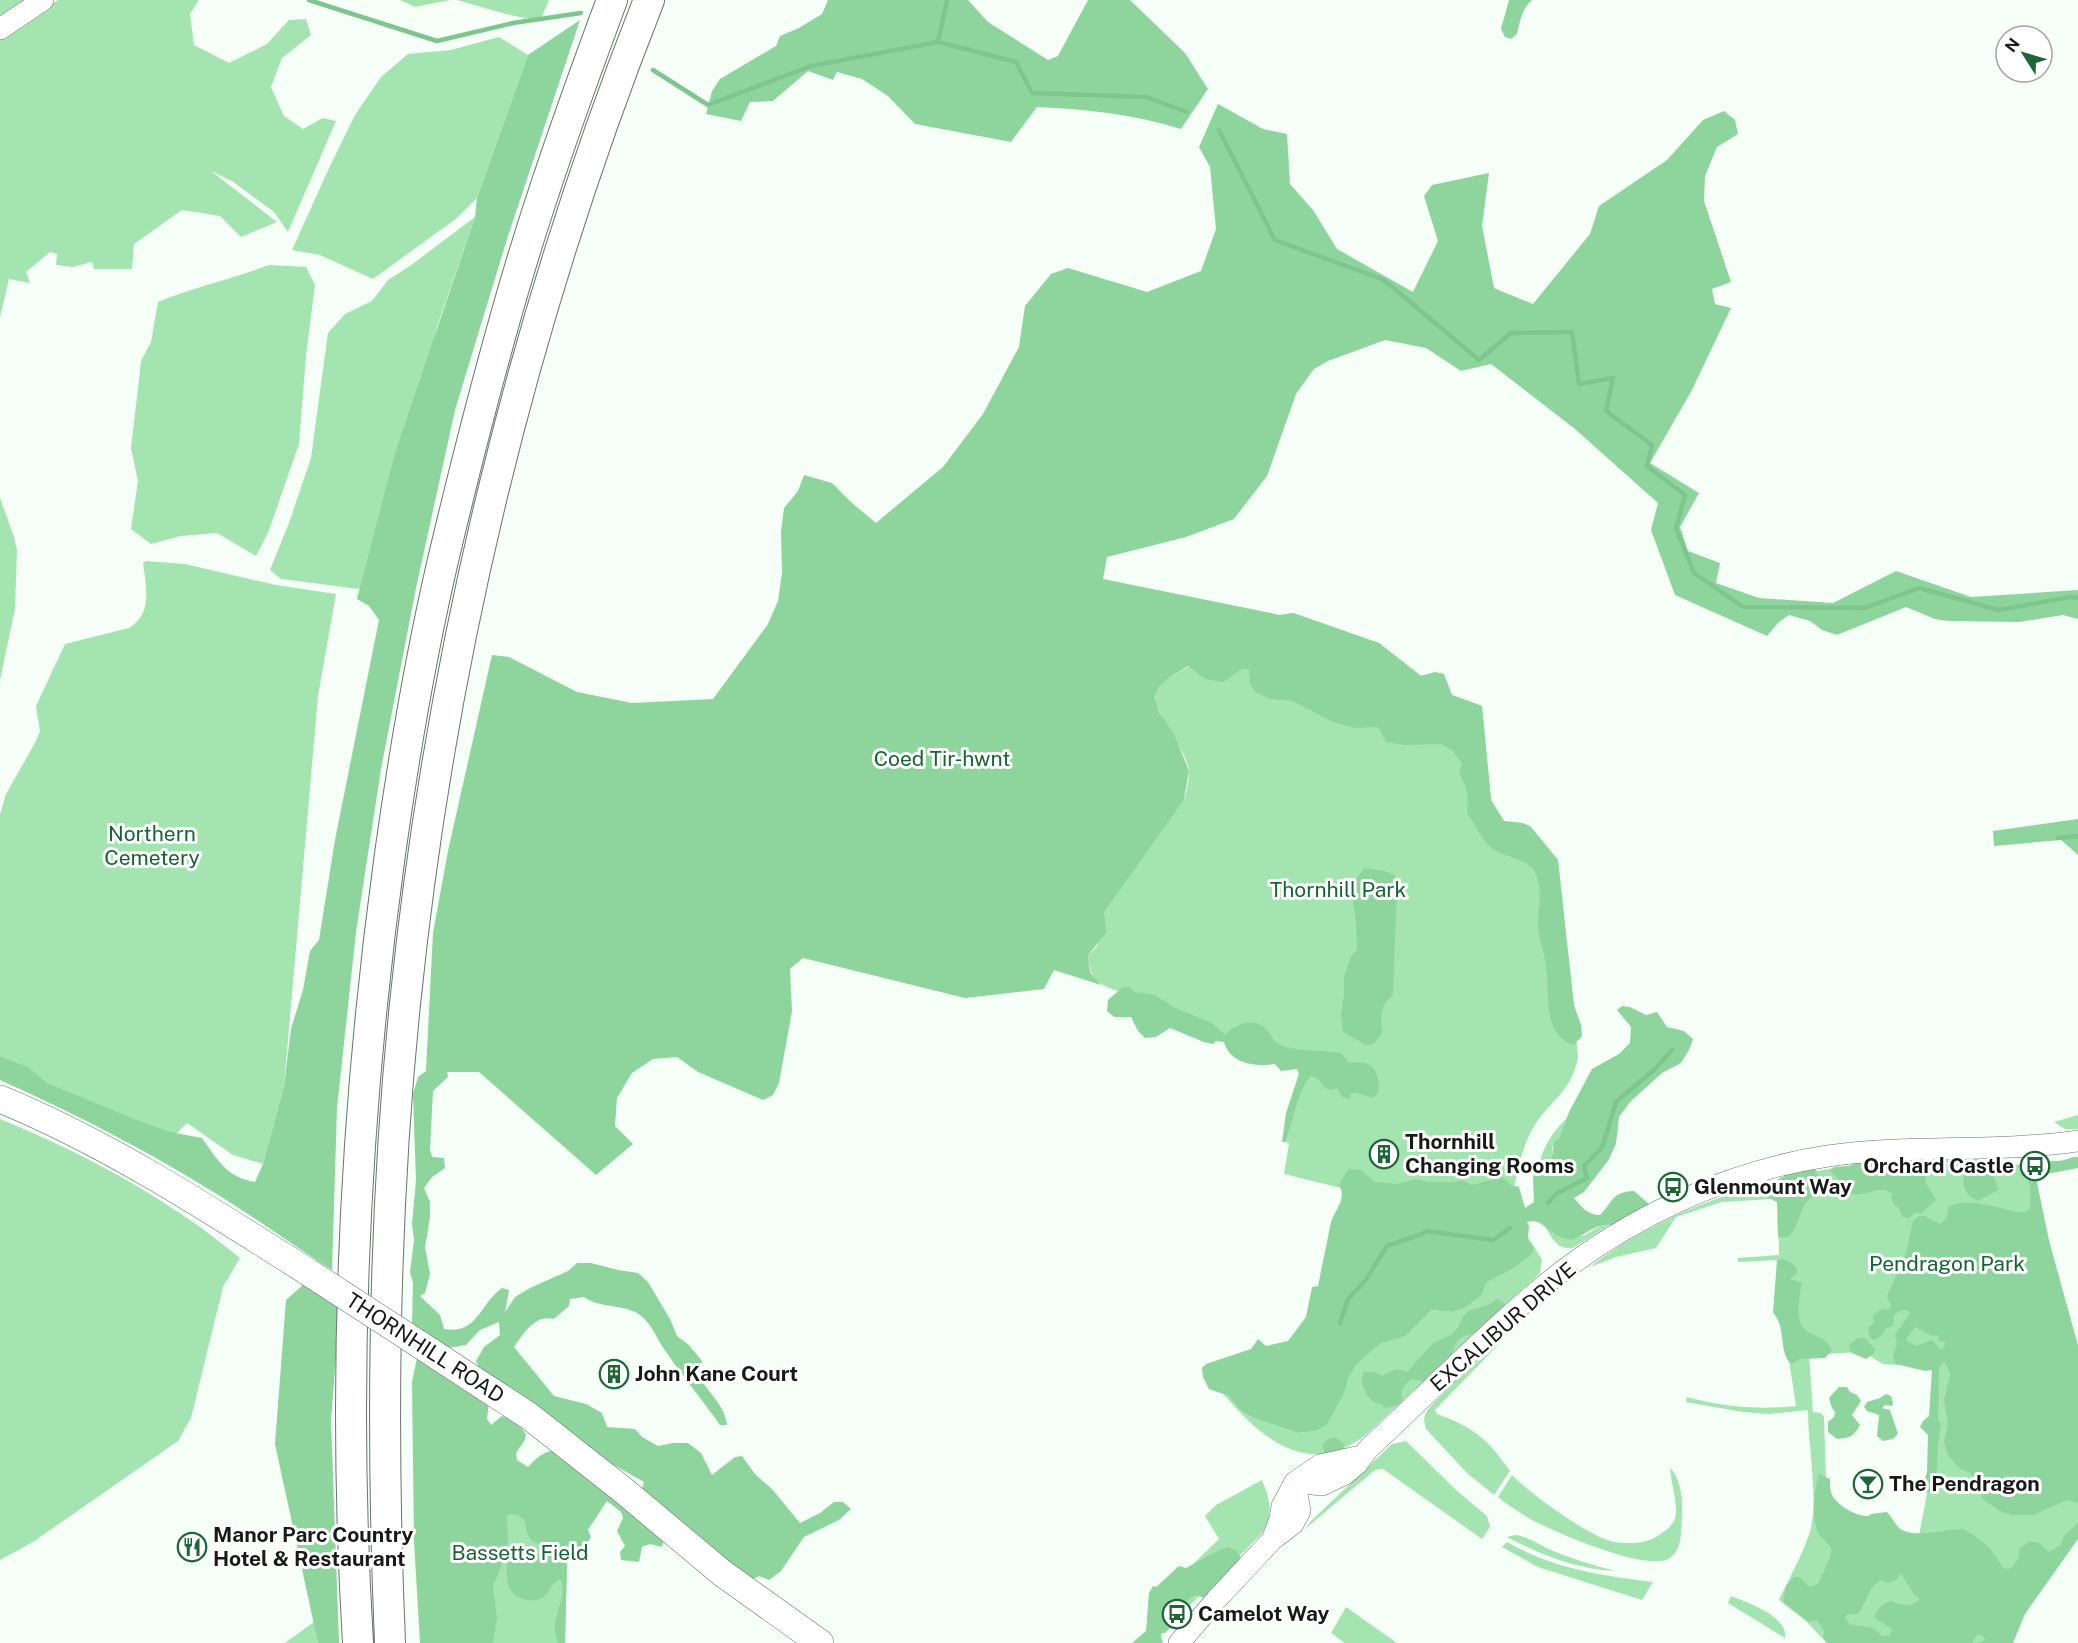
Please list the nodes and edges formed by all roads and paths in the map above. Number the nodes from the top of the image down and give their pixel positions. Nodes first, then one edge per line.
1 (43, 0) edge
2 (612, 0) edge
3 (649, 0) edge
4 (0, 28) edge
5 (0, 1099) edge
6 (2078, 1141) edge
7 (358, 1643) edge
8 (390, 1643) edge
9 (820, 1643) edge
10 (1179, 1643) edge

1 - 4 street
2 - 7 highway
3 - 8 highway
5 - 9 main road, THORNHILL ROAD, bridge
6 - 10 street, EXCALIBUR DRIVE

